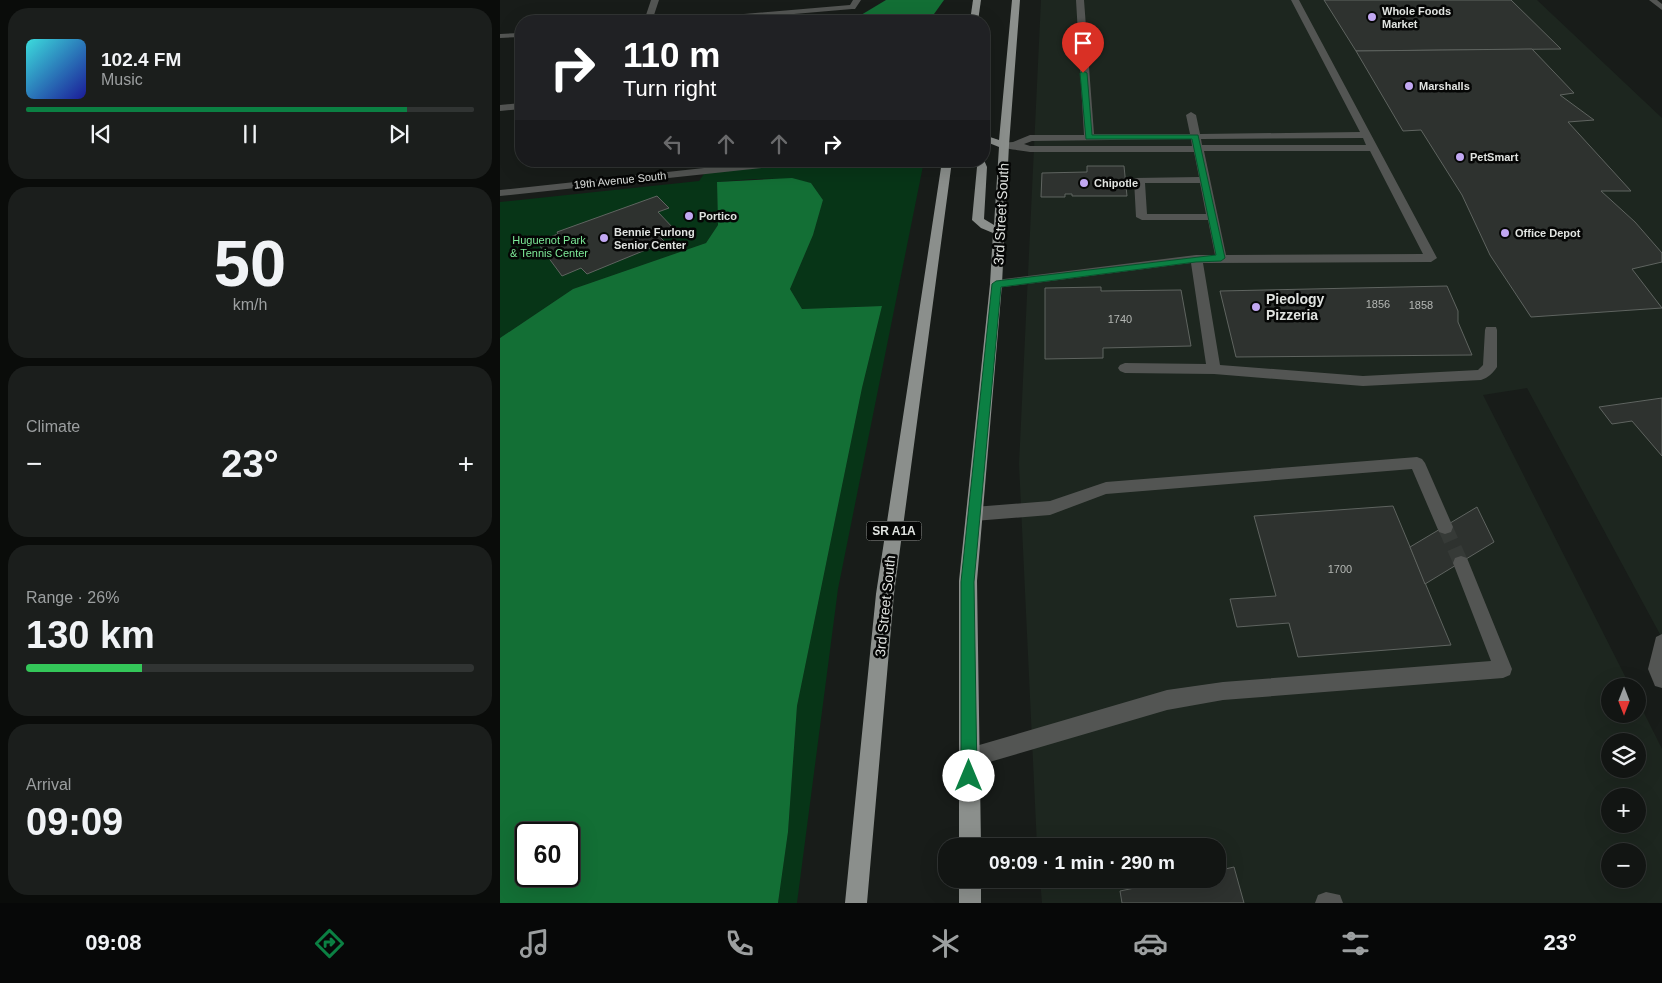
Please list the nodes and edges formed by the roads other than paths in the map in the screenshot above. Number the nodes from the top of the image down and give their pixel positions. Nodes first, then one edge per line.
1 (655, 0) edge
2 (858, 0) edge
3 (977, 0) edge
4 (1016, 0) edge
5 (1080, 0) edge
6 (1295, 0) edge
7 (1653, 0) edge
8 (1662, 8) edge
9 (650, 15) edge
10 (757, 15) edge
11 (975, 15) edge
12 (515, 35) edge
13 (500, 36) edge
14 (515, 107) edge
15 (500, 108) edge
16 (1190, 115) dead end
17 (1366, 135) junction
18 (1195, 137) junction
19 (1089, 138) junction
20 (990, 140) edge
21 (1010, 145) junction
22 (1372, 148) junction
23 (1198, 149) junction
24 (743, 167) edge
25 (946, 167) edge
26 (982, 167) edge
27 (1204, 180) junction
28 (500, 193) edge
29 (1212, 217) junction
30 (1000, 232) junction
31 (1221, 258) junction
32 (1196, 259) junction
33 (996, 284) junction
34 (1491, 330) dead end
35 (1125, 368) dead end
36 (1214, 369) junction
37 (974, 514) junction
38 (1445, 527) tunnel mouth
39 (1460, 563) tunnel mouth
40 (1662, 643) edge
41 (1662, 679) edge
42 (969, 758) junction
43 (970, 838) edge
44 (970, 888) edge
45 (856, 903) edge
46 (970, 903) edge
47 (1326, 903) edge
48 (1332, 903) edge

1 - 9 street
2 - 10 street
3 - 11 main road
4 - 21 main road, 3rd Street South
5 - 19 street
6 - 17 street
7 - 8 street
12 - 13 street
14 - 15 street
16 - 18 street
17 - 18 street
17 - 22 street
18 - 19 street
18 - 23 street
19 - 21 street
20 - 21 main road
21 - 23 street
21 - 30 main road, 3rd Street South
22 - 23 street
22 - 31 street
23 - 27 street
24 - 28 street, 19th Avenue South
25 - 45 main road, 3rd Street South / SR A1A
26 - 30 main road
27 - 29 street
27 - 29 street
29 - 31 street
30 - 33 main road, 3rd Street South
31 - 32 street
32 - 33 street
32 - 36 street
33 - 37 main road, 3rd Street South
34 - 36 street
35 - 36 street
37 - 38 street
37 - 42 main road, 3rd Street South
39 - 42 street
40 - 41 street
42 - 43 main road, 3rd Street South
44 - 46 main road
47 - 48 street

